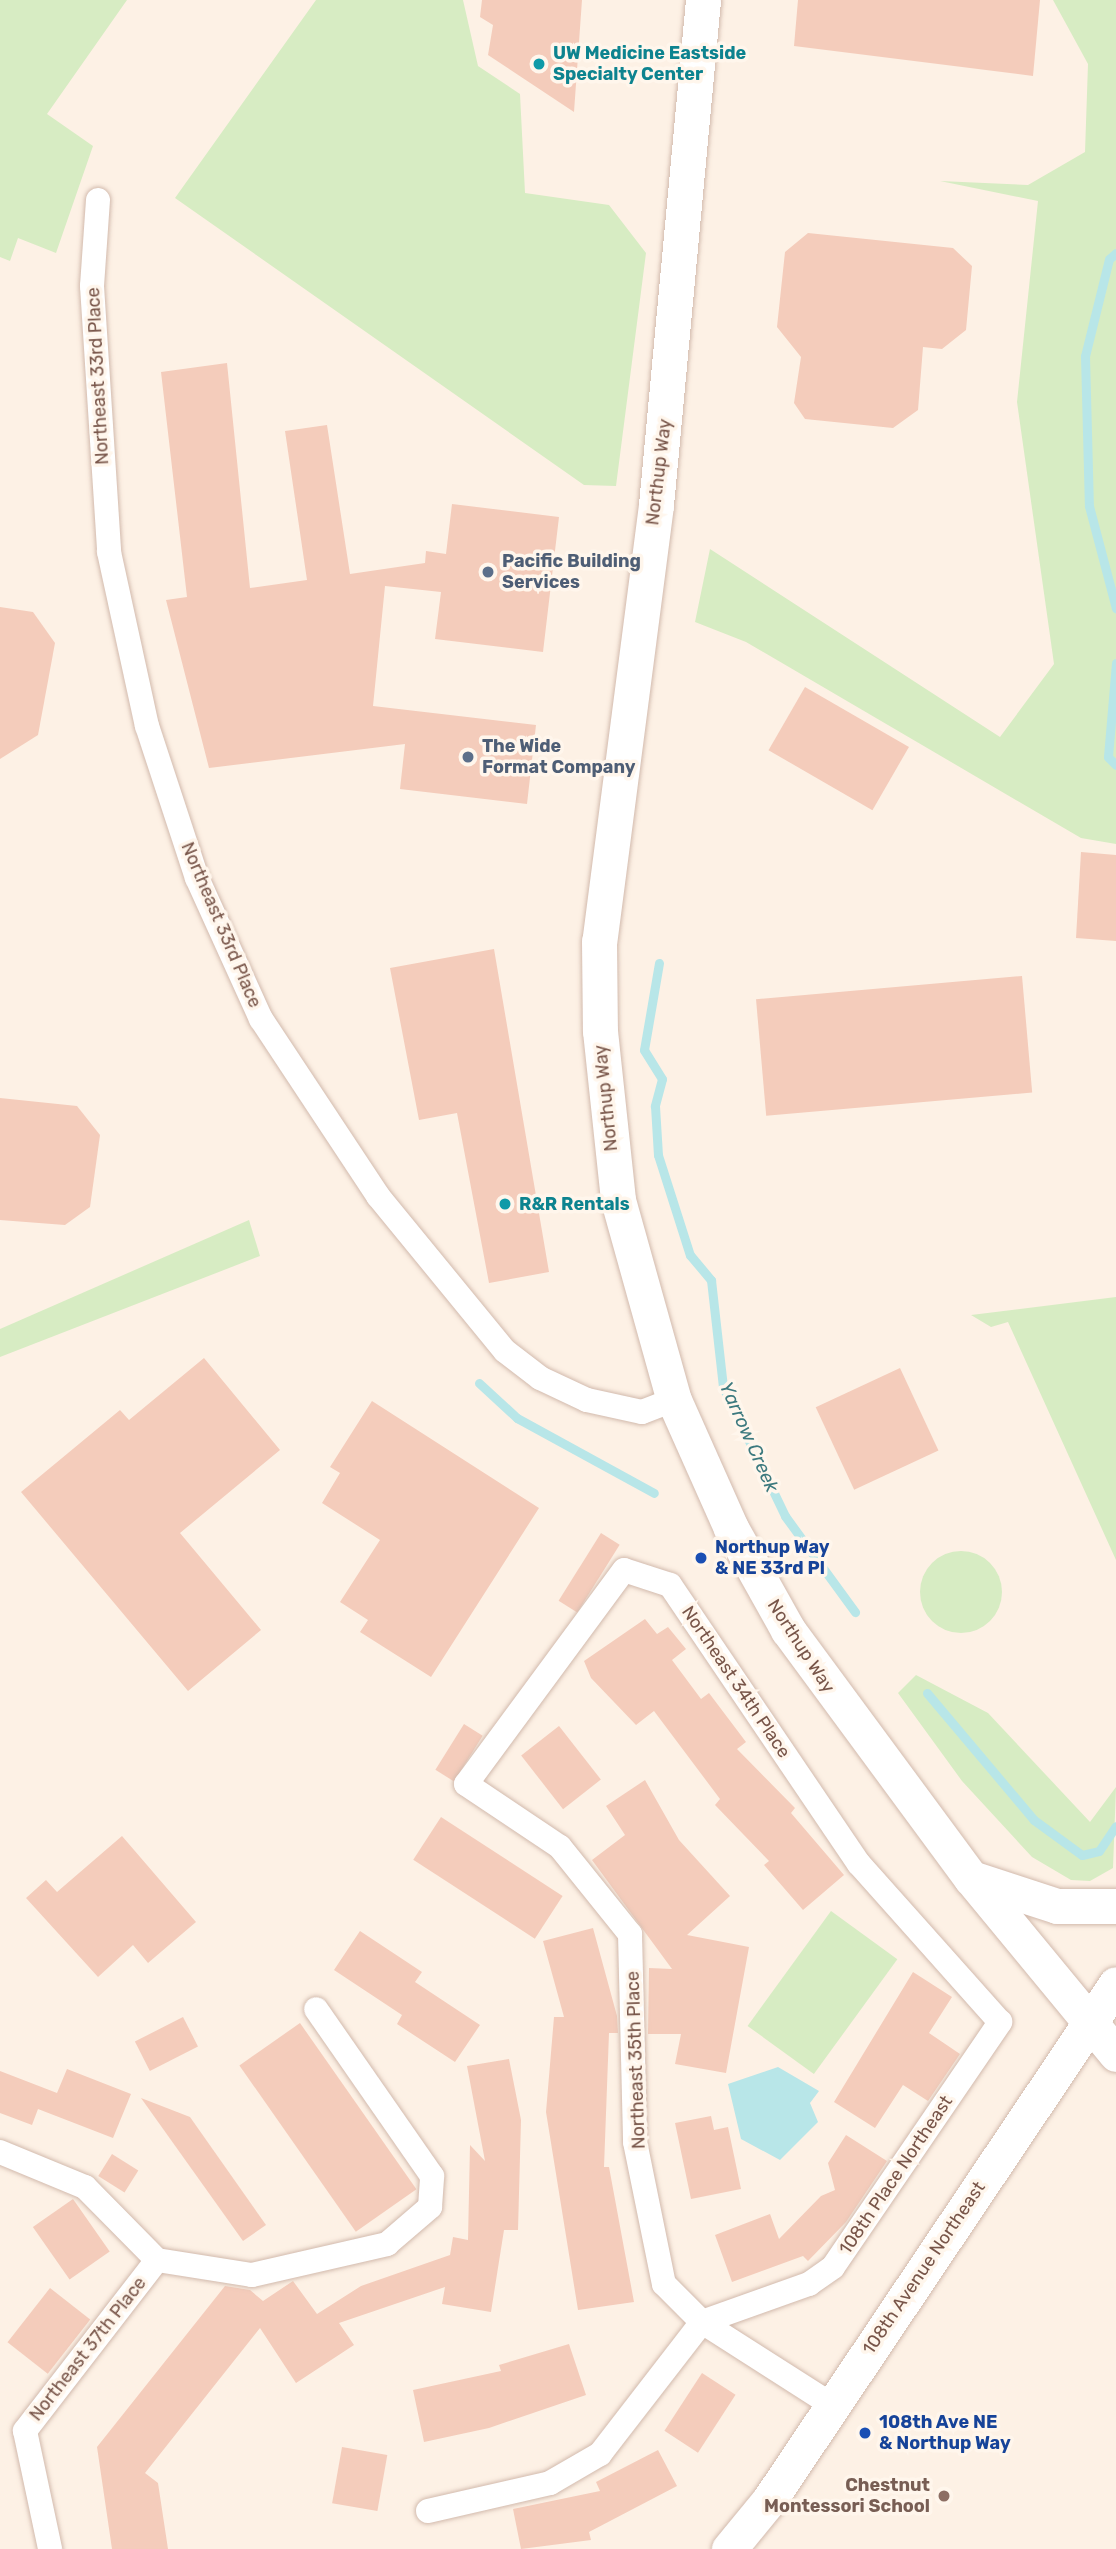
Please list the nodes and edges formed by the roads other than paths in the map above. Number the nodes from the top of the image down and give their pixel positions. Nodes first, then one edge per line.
1 (704, 0) edge
2 (99, 200) dead end
3 (674, 1401) junction
4 (466, 1784) joint
5 (971, 1878) junction
6 (1116, 1906) edge
7 (1116, 1984) edge
8 (316, 2009) dead end
9 (1000, 2022) joint
10 (1089, 2022) junction
11 (1116, 2054) edge
12 (0, 2152) edge
13 (157, 2260) junction
14 (702, 2322) junction
15 (832, 2405) junction
16 (428, 2511) dead end
17 (50, 2549) edge
18 (729, 2549) edge

1 - 3 main road, Northup Way
2 - 3 street, Northeast 33rd Place
3 - 5 main road, Northup Way
4 - 9 street, Northeast 34th Place
4 - 14 street, Northeast 35th Place
5 - 6 main road
5 - 10 main road, Northup Way
7 - 10 main road, 108th Avenue Northeast
8 - 13 street
9 - 14 street, 108th Place Northeast
10 - 11 main road, Northup Way
10 - 15 main road, 108th Avenue Northeast
12 - 13 street, Northeast 37th Place
13 - 17 street, Northeast 37th Place
14 - 15 street, Northeast 35th Place
14 - 16 street
15 - 18 main road, 108th Avenue Northeast

